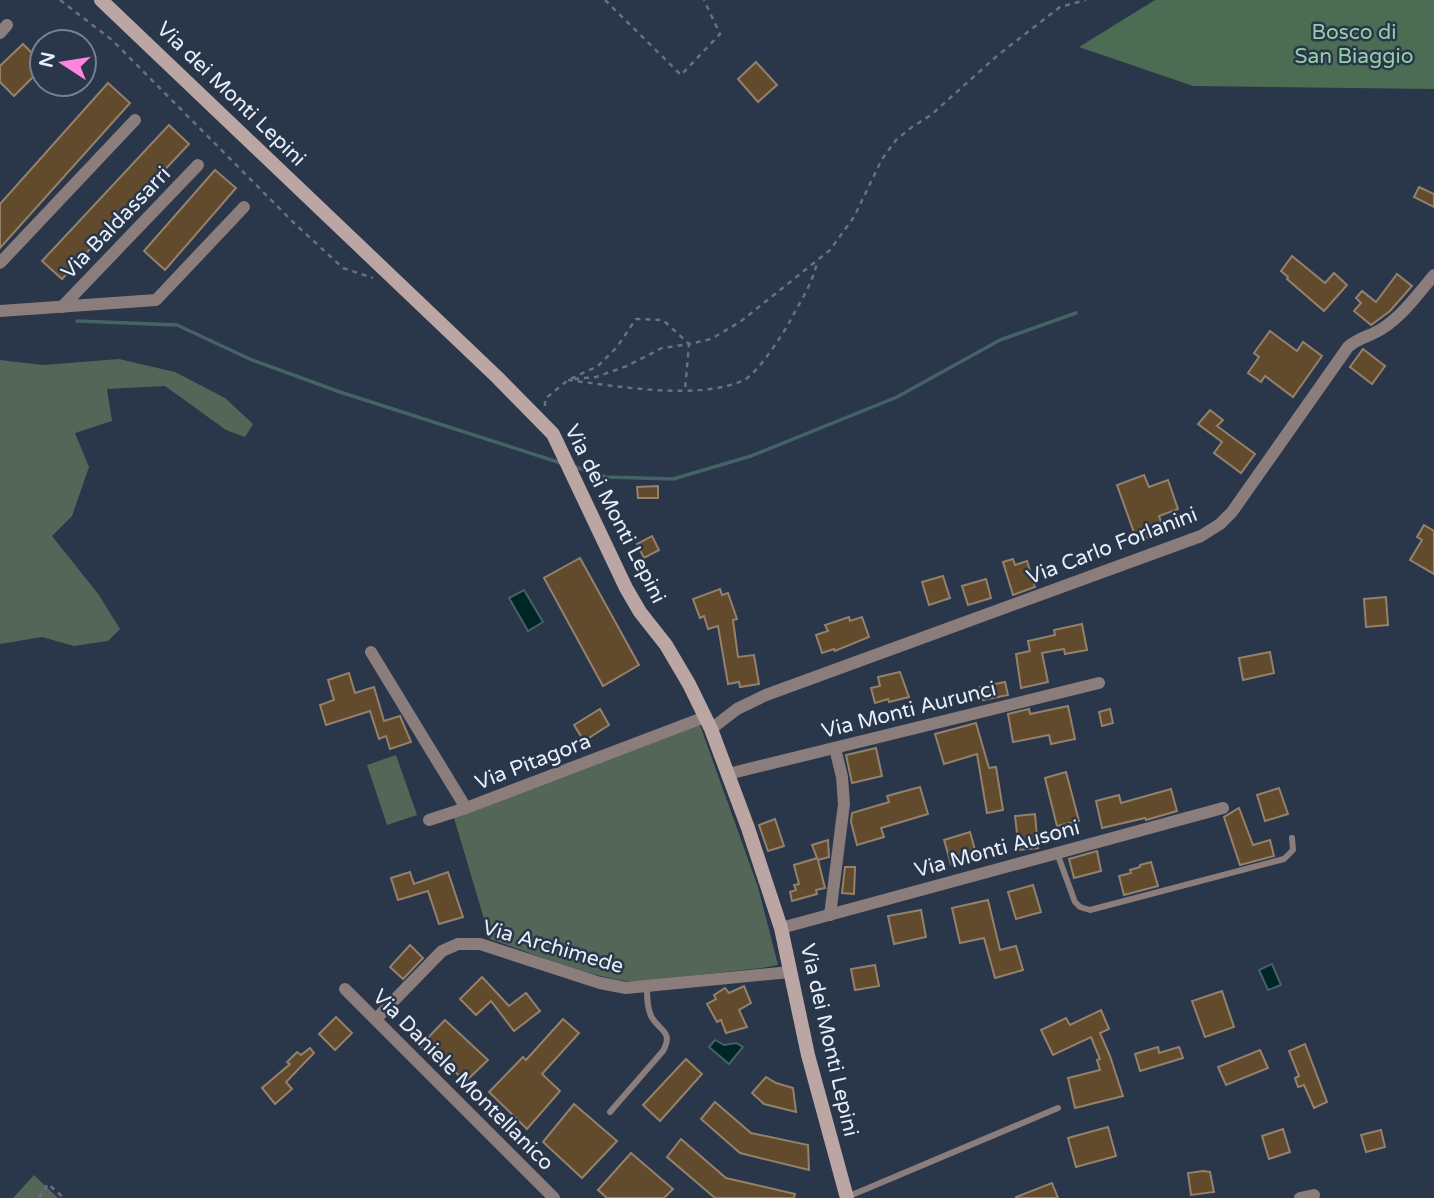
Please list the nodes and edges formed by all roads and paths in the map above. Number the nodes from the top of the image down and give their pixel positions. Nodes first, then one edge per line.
1 (60, 0) edge
2 (102, 0) edge
3 (606, 0) edge
4 (704, 0) edge
5 (1086, 0) edge
6 (135, 120) dead end
7 (198, 165) dead end
8 (244, 207) dead end
9 (817, 260) junction
10 (0, 263) edge
11 (390, 275) junction
12 (1434, 275) edge
13 (62, 307) junction
14 (0, 311) edge
15 (689, 344) junction
16 (568, 380) junction
17 (685, 390) junction
18 (544, 425) junction
19 (371, 652) dead end
20 (1099, 683) dead end
21 (708, 723) junction
22 (835, 748) junction
23 (728, 774) junction
24 (466, 808) junction
25 (1223, 808) dead end
26 (429, 820) dead end
27 (1292, 838) dead end
28 (1057, 853) junction
29 (830, 915) junction
30 (780, 928) junction
31 (790, 972) junction
32 (647, 987) junction
33 (345, 989) dead end
34 (376, 1019) junction
35 (1058, 1108) dead end
36 (610, 1112) dead end
37 (1314, 1195) dead end
38 (847, 1197) edge
39 (39, 1198) edge
40 (64, 1198) edge
41 (554, 1198) edge
42 (1300, 1198) edge

1 - 11 path
2 - 11 street, Via dei Monti Lepini
3 - 4 path
5 - 9 path
6 - 10 street
7 - 13 street, Via Baldassarri
8 - 13 street
9 - 15 path
9 - 17 path
11 - 18 street, Via dei Monti Lepini
12 - 21 street, Via Carlo Forlanini
13 - 14 street
15 - 16 path
15 - 16 path
15 - 17 path
16 - 17 path
16 - 18 path
18 - 21 street, Via dei Monti Lepini
19 - 24 street, Via Pitagora
20 - 22 street, Via Monti Aurunci
21 - 23 street, Via dei Monti Lepini
21 - 24 street, Via Pitagora
22 - 23 street, Via Monti Aurunci
22 - 29 street
23 - 30 street, Via dei Monti Lepini
24 - 26 street
25 - 28 street, Via Monti Ausoni
27 - 28 lane
28 - 29 street, Via Monti Ausoni
29 - 30 street, Via Monti Ausoni
30 - 31 street, Via dei Monti Lepini
31 - 32 street, Via Archimede
31 - 38 street, Via dei Monti Lepini
32 - 34 street, Via Archimede
32 - 36 lane
33 - 34 street, Via Daniele Montellanico
34 - 41 street, Via Daniele Montellanico
35 - 38 lane
37 - 42 street
39 - 40 path

